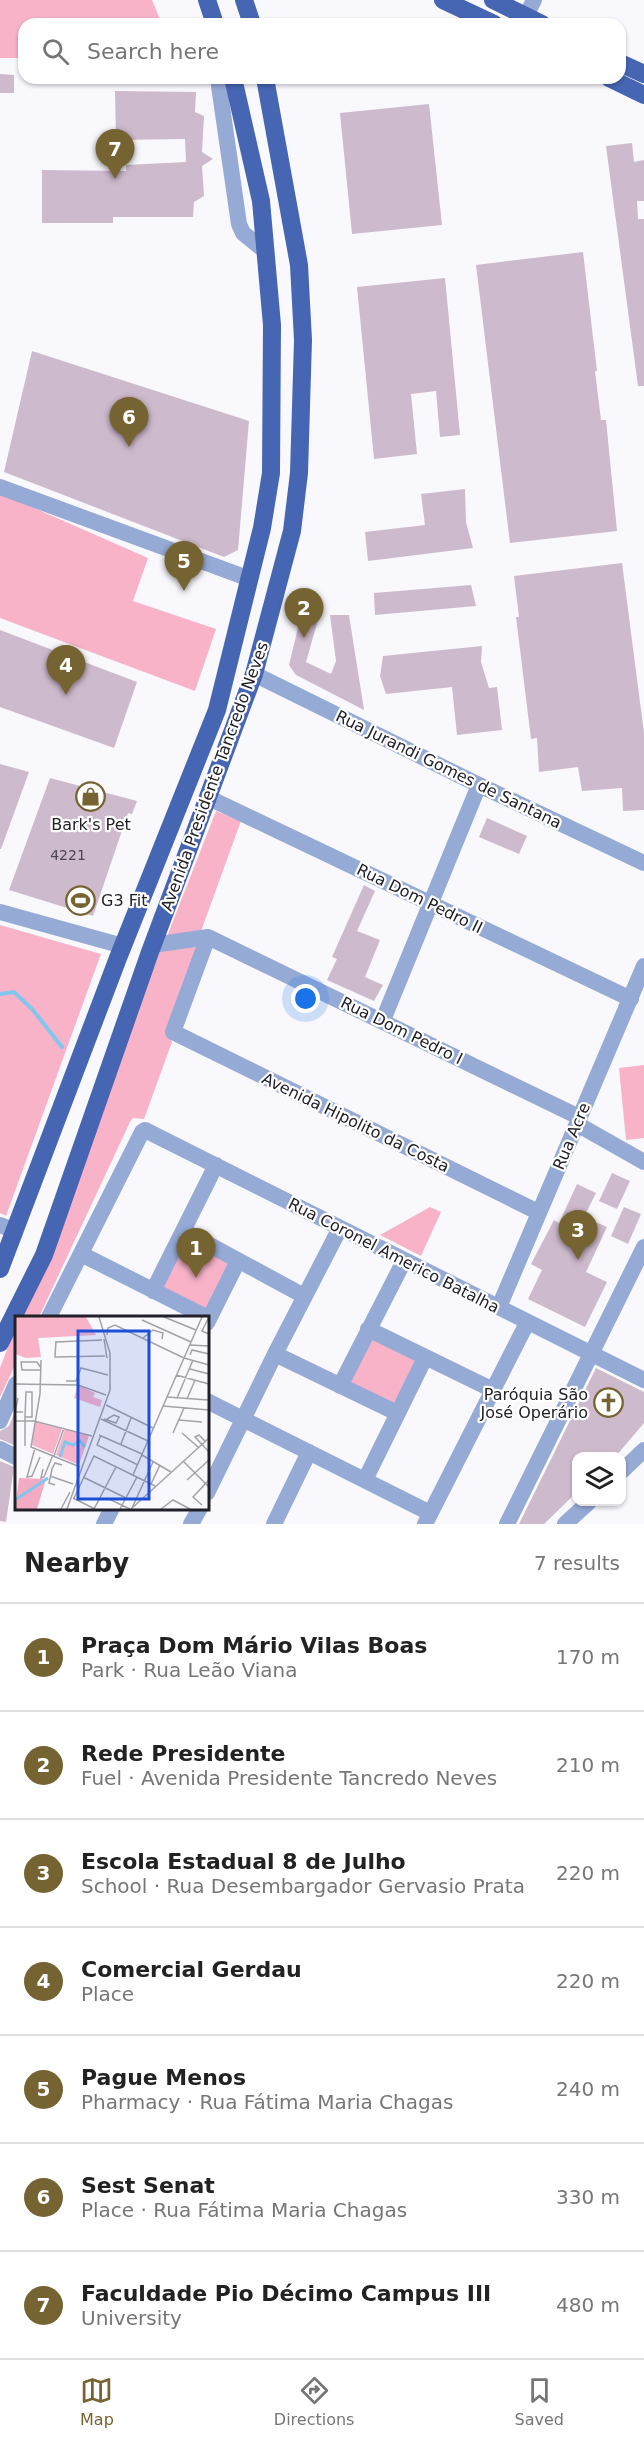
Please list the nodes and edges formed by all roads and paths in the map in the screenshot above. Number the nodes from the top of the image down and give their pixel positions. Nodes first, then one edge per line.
1 (207, 0) edge
2 (244, 0) edge
3 (256, 0) edge
4 (443, 0) edge
5 (493, 0) edge
6 (534, 14) edge
7 (213, 18) edge
8 (250, 18) edge
9 (257, 18) edge
10 (481, 18) edge
11 (626, 66) edge
12 (644, 74) edge
13 (220, 84) edge
14 (234, 84) edge
15 (266, 84) edge
16 (621, 84) edge
17 (644, 95) edge
18 (265, 251) junction
19 (0, 487) edge
20 (250, 579) junction
21 (254, 674) junction
22 (479, 785) junction
23 (209, 798) junction
24 (644, 863) edge
25 (430, 902) junction
26 (0, 912) edge
27 (208, 937) junction
28 (155, 941) junction
29 (120, 952) junction
30 (644, 966) edge
31 (631, 999) junction
32 (383, 1020) junction
33 (578, 1120) junction
34 (644, 1162) edge
35 (216, 1165) junction
36 (538, 1212) junction
37 (8, 1228) edge
38 (340, 1228) junction
39 (183, 1232) junction
40 (644, 1247) edge
41 (81, 1254) junction
42 (238, 1261) junction
43 (404, 1261) junction
44 (0, 1269) edge
45 (153, 1291) junction
46 (304, 1296) junction
47 (499, 1306) junction
48 (50, 1316) edge
49 (201, 1316) edge
50 (208, 1317) edge
51 (527, 1323) junction
52 (368, 1329) junction
53 (0, 1343) edge
54 (275, 1354) junction
55 (592, 1355) junction
56 (425, 1358) junction
57 (644, 1380) edge
58 (15, 1386) edge
59 (340, 1386) junction
60 (493, 1390) junction
61 (208, 1402) edge
62 (398, 1413) junction
63 (243, 1420) junction
64 (0, 1421) edge
65 (0, 1449) edge
66 (644, 1450) edge
67 (309, 1452) junction
68 (15, 1456) edge
69 (626, 1466) edge
70 (365, 1480) junction
71 (208, 1487) edge
72 (585, 1506) edge
73 (112, 1509) edge
74 (200, 1509) edge
75 (428, 1519) edge
76 (281, 1522) edge
77 (104, 1524) edge
78 (192, 1524) edge
79 (507, 1524) edge
80 (565, 1524) edge

1 - 7 main road
2 - 8 main road
3 - 9 main road
4 - 10 main road
5 - 6 main road
11 - 12 main road
13 - 18 street
14 - 18 main road, Avenida Presidente Tancredo Neves
15 - 21 main road, Avenida Presidente Tancredo Neves
16 - 17 main road
18 - 20 main road, Avenida Presidente Tancredo Neves
19 - 20 street
20 - 29 main road, Avenida Presidente Tancredo Neves
21 - 22 street, Rua Jurandi Gomes de Santana
21 - 23 main road, Avenida Presidente Tancredo Neves
22 - 24 street, Rua Jurandi Gomes de Santana
22 - 25 street
23 - 25 street, Rua Dom Pedro II
23 - 28 main road, Avenida Presidente Tancredo Neves
25 - 31 street, Rua Dom Pedro II
25 - 32 street
26 - 29 street
27 - 28 street
27 - 32 street, Rua Dom Pedro I
27 - 36 street, Avenida Hipolito da Costa
28 - 29 main road
28 - 53 main road, Avenida Presidente Tancredo Neves
29 - 37 main road, Avenida Presidente Tancredo Neves
30 - 31 street, Rua Acre
31 - 33 street, Rua Acre
32 - 33 street, Rua Dom Pedro I
33 - 34 street, Rua Dom Pedro I
33 - 36 street, Rua Acre
35 - 38 street, Rua Coronel Americo Batalha
35 - 39 street
35 - 41 street, Rua Coronel Americo Batalha
36 - 47 street, Rua Acre
37 - 44 main road, Avenida Presidente Tancredo Neves
38 - 43 street, Rua Coronel Americo Batalha
38 - 46 street
39 - 42 street
39 - 45 street
40 - 55 street
41 - 45 street
41 - 48 street
42 - 46 street
42 - 50 street
43 - 47 street, Rua Coronel Americo Batalha
43 - 52 street
45 - 49 street
46 - 54 street
47 - 51 street, Rua Coronel Americo Batalha
51 - 55 street, Rua Coronel Americo Batalha
51 - 60 street
52 - 56 street
52 - 59 street
54 - 59 street
54 - 63 street
55 - 57 street, Rua Coronel Americo Batalha
55 - 79 street
56 - 60 street
56 - 62 street
58 - 64 street
59 - 62 street
60 - 75 street
61 - 63 street
62 - 70 street
63 - 67 street
63 - 71 street
65 - 68 street
66 - 69 street
67 - 70 street
67 - 76 street
70 - 75 street
72 - 80 street
73 - 77 street
74 - 78 street

